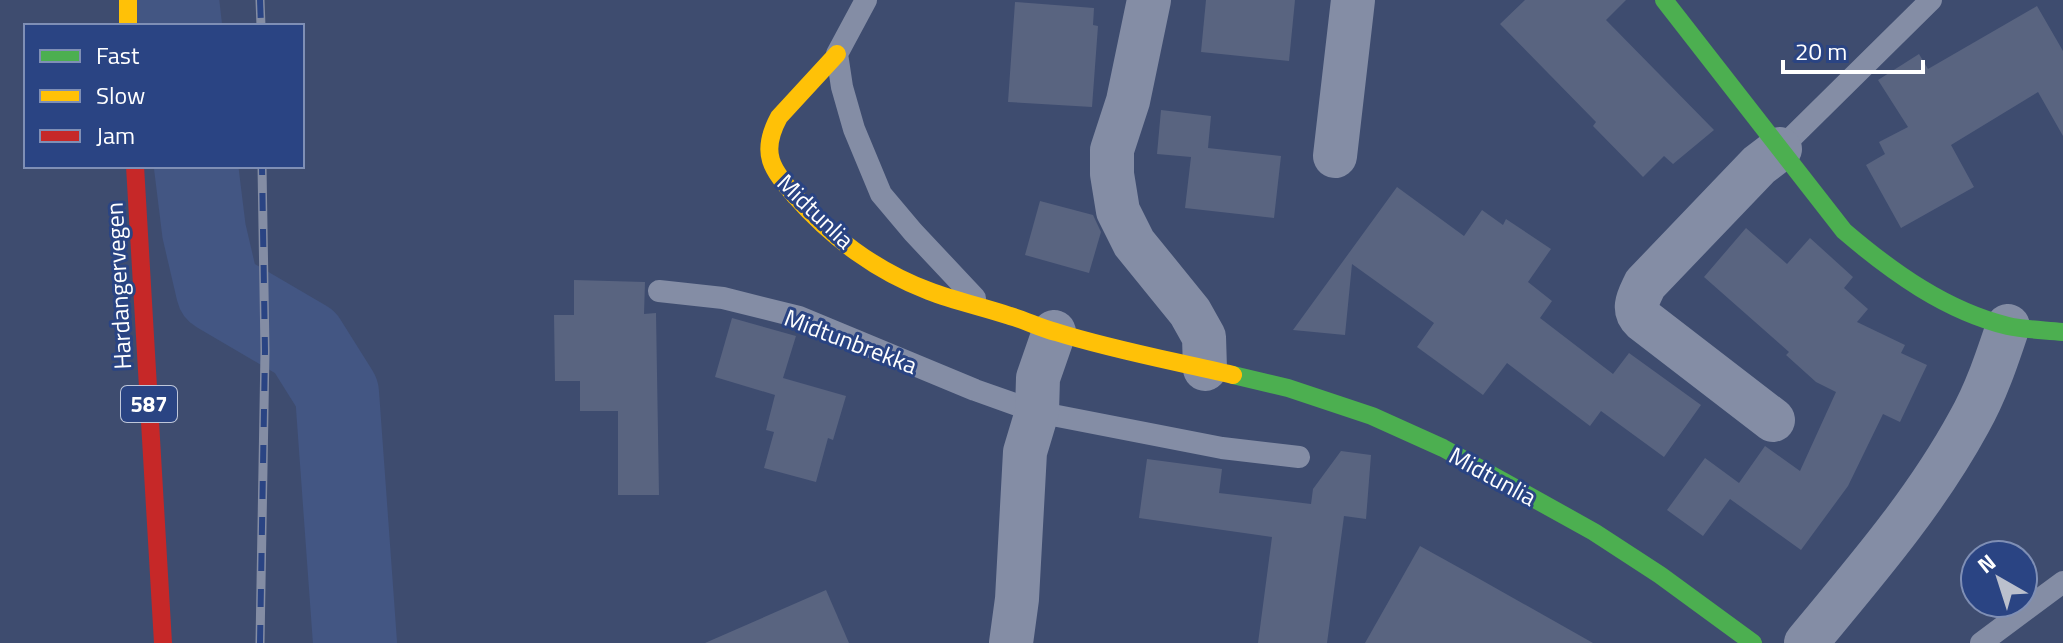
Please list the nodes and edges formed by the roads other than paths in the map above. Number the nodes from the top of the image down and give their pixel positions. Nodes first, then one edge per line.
1 (128, 0) edge
2 (866, 0) edge
3 (1149, 0) edge
4 (1353, 0) edge
5 (1664, 0) edge
6 (1931, 0) edge
7 (128, 24) edge
8 (837, 54) junction
9 (1780, 149) junction
10 (1335, 156) dead end
11 (135, 168) edge
12 (659, 291) dead end
13 (988, 310) junction
14 (2008, 326) junction
15 (1054, 332) junction
16 (2063, 332) edge
17 (1205, 369) junction
18 (1037, 412) junction
19 (1773, 420) dead end
20 (1299, 457) dead end
21 (2063, 582) edge
22 (163, 643) edge
23 (1011, 643) edge
24 (1753, 643) edge
25 (1806, 643) edge
26 (1981, 643) edge

1 - 7 street
2 - 8 lane, Midtunlia
3 - 17 street
4 - 10 street
5 - 9 street
6 - 9 lane
8 - 13 lane
8 - 13 street, Midtunlia
9 - 14 street
9 - 19 street
11 - 22 street, Hardangervegen / 587
12 - 18 lane, Midtunbrekka
13 - 15 street, Midtunlia
14 - 16 street
14 - 25 street
15 - 17 street, Midtunlia
15 - 18 street
17 - 24 street, Midtunlia
18 - 20 lane, Midtunbrekka
18 - 23 street
21 - 26 lane

